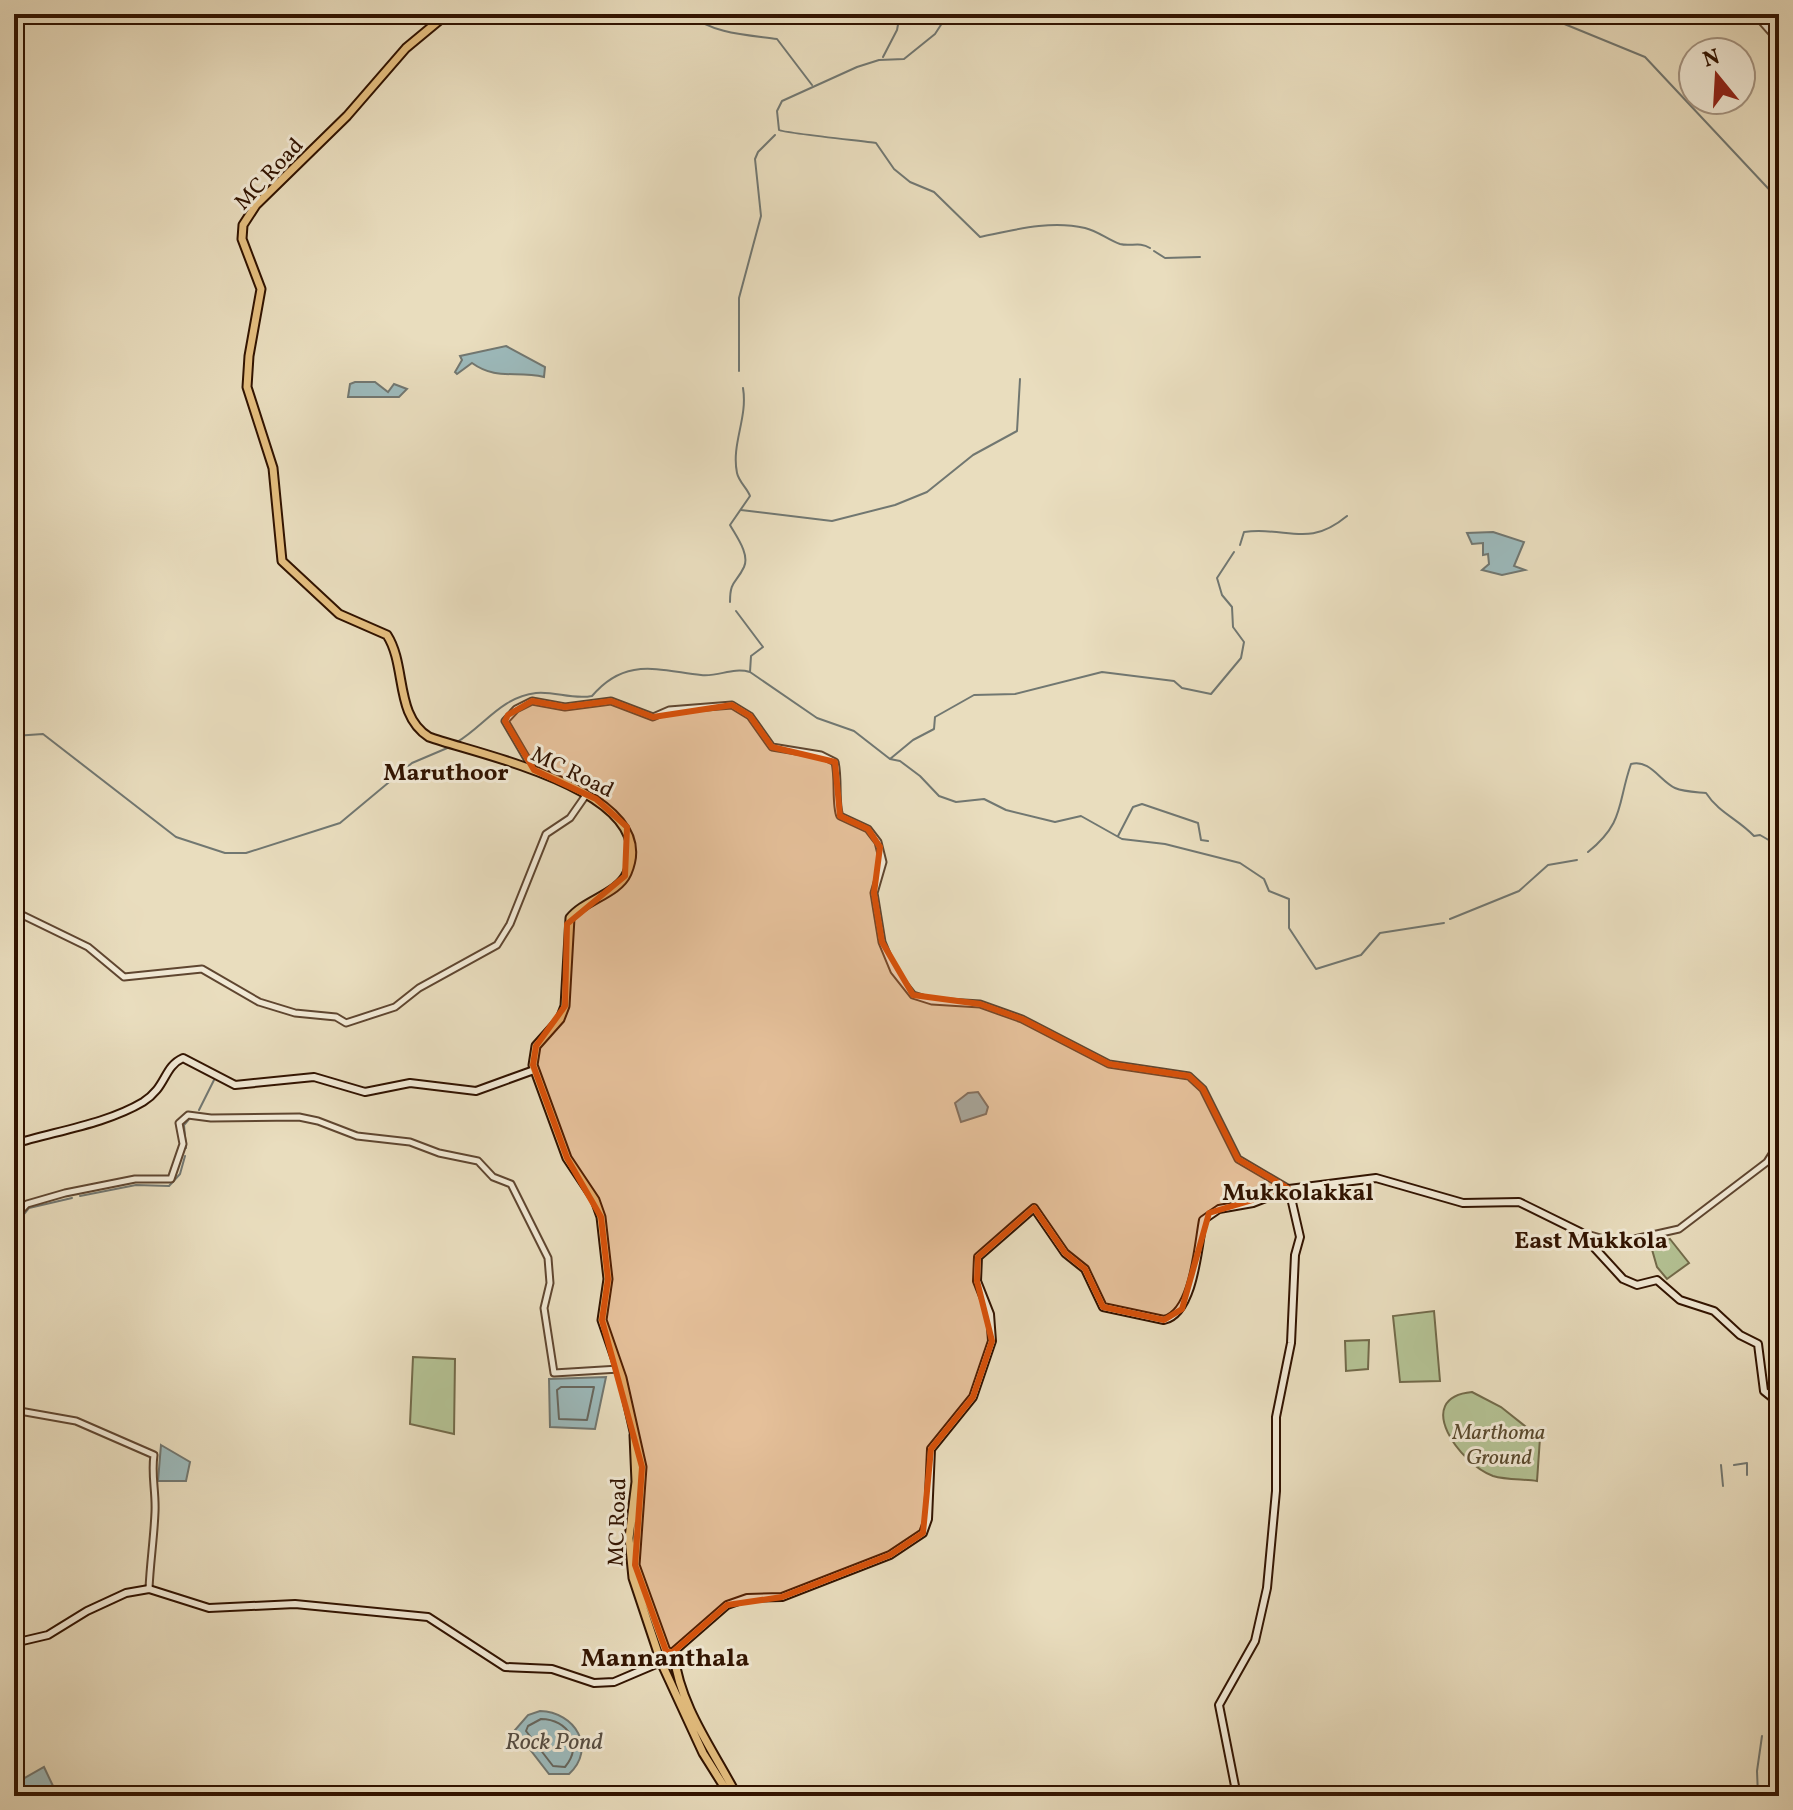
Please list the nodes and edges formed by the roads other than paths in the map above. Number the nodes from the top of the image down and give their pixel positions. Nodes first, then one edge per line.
1 (447, 14) edge
2 (1755, 14) edge
3 (1779, 41) edge
4 (534, 770) junction
5 (586, 795) junction
6 (14, 911) edge
7 (534, 1070) junction
8 (1779, 1143) edge
9 (14, 1144) edge
10 (1289, 1189) junction
11 (14, 1218) edge
12 (1580, 1232) junction
13 (619, 1369) junction
14 (1779, 1403) edge
15 (14, 1410) edge
16 (149, 1589) junction
17 (14, 1643) edge
18 (666, 1658) junction
19 (730, 1796) edge
20 (737, 1796) edge
21 (1237, 1796) edge

1 - 4 main road, MC Road
2 - 3 street
4 - 5 main road, MC Road
4 - 10 street
5 - 6 street
5 - 7 main road, MC Road
7 - 9 main road
7 - 13 main road, MC Road
8 - 12 street
10 - 12 main road
10 - 18 main road
10 - 21 main road
11 - 13 street
12 - 14 main road
13 - 18 main road, MC Road
15 - 16 street
16 - 17 main road
16 - 18 main road
18 - 19 main road, MC Road
18 - 20 main road, MC Road

